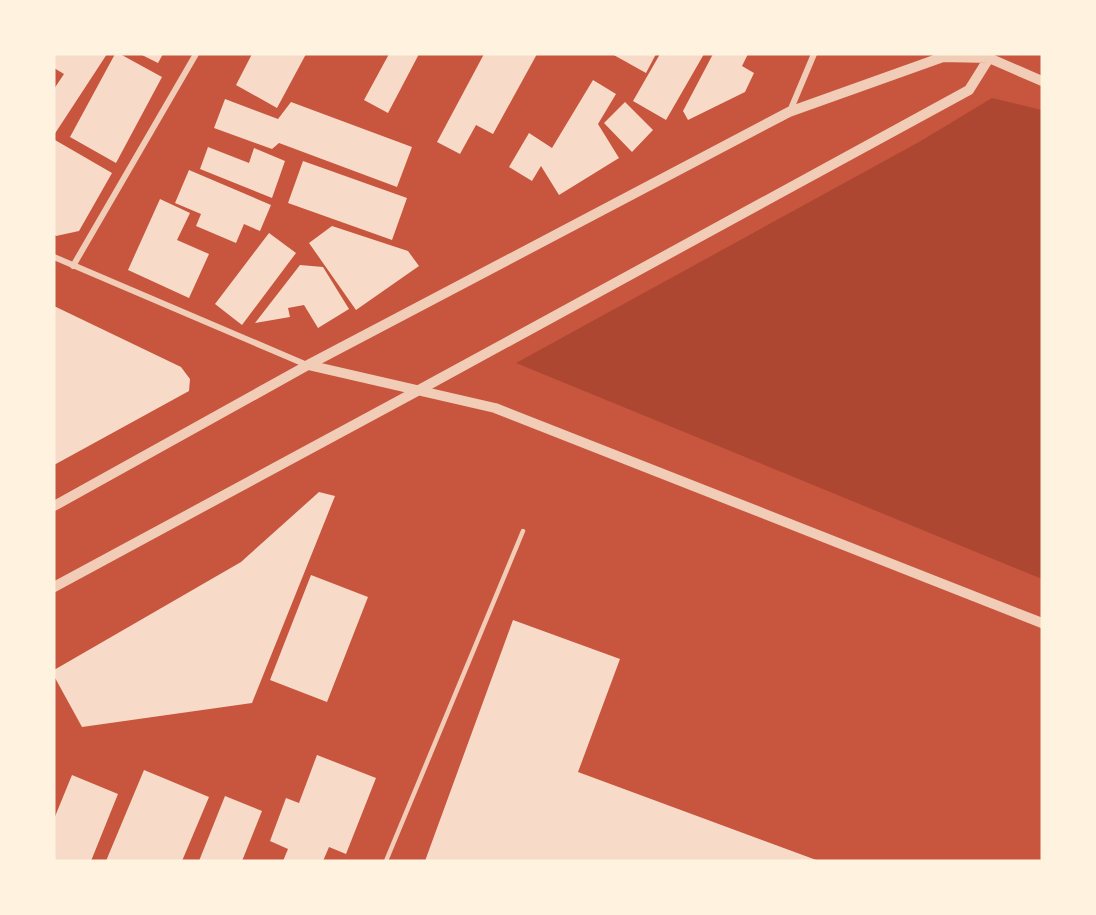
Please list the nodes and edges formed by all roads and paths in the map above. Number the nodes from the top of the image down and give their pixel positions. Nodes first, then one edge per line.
1 (196, 54) edge
2 (814, 54) edge
3 (990, 56) edge
4 (1042, 81) edge
5 (789, 112) junction
6 (54, 257) edge
7 (73, 266) junction
8 (308, 365) junction
9 (419, 390) junction
10 (54, 506) edge
11 (523, 531) dead end
12 (54, 587) edge
13 (1042, 623) edge
14 (386, 861) edge

1 - 7 street
2 - 5 street
3 - 4 street
3 - 5 street
3 - 9 street
5 - 8 street
6 - 7 street
7 - 8 street
8 - 9 street
8 - 10 street
9 - 12 street
9 - 13 street
11 - 14 lane

